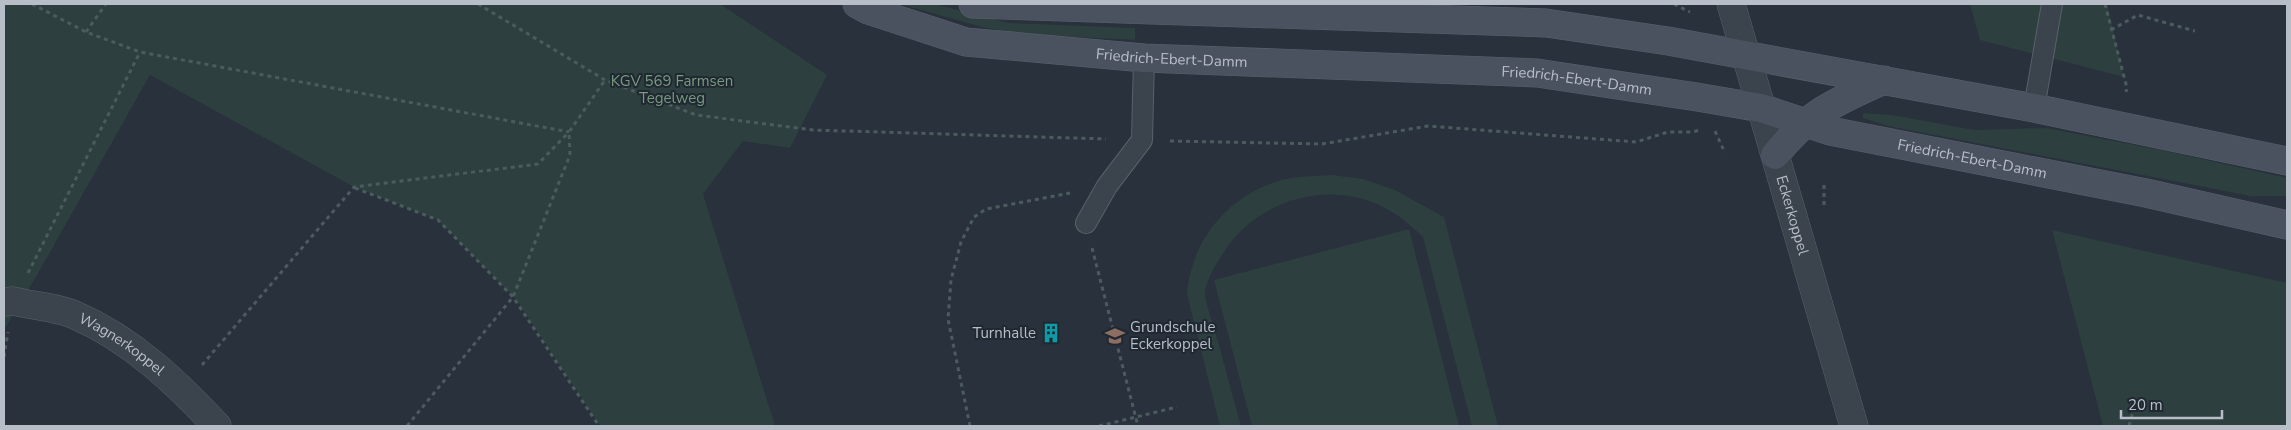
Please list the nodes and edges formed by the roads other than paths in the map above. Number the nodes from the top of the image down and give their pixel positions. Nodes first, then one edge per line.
1 (857, 4) edge
2 (973, 4) edge
3 (1731, 4) edge
4 (2052, 4) edge
5 (1746, 55) junction
6 (1144, 58) junction
7 (1884, 80) junction
8 (1761, 108) junction
9 (2034, 108) junction
10 (1806, 122) junction
11 (1776, 154) junction
12 (2287, 161) edge
13 (1086, 223) road end
14 (2287, 225) edge
15 (9, 302) edge
16 (217, 426) edge
17 (1854, 426) edge

1 - 6 main road, Friedrich-Ebert-Damm
2 - 5 main road
3 - 5 street, Eckerkoppel
4 - 9 lane
5 - 7 main road
5 - 8 street, Eckerkoppel
6 - 8 main road, Friedrich-Ebert-Damm
6 - 13 lane
7 - 9 main road
7 - 10 main road
8 - 10 main road, Friedrich-Ebert-Damm
8 - 11 street, Eckerkoppel
9 - 12 main road
10 - 11 main road
10 - 14 main road, Friedrich-Ebert-Damm
11 - 17 street, Eckerkoppel
15 - 16 street, Wagnerkoppel

